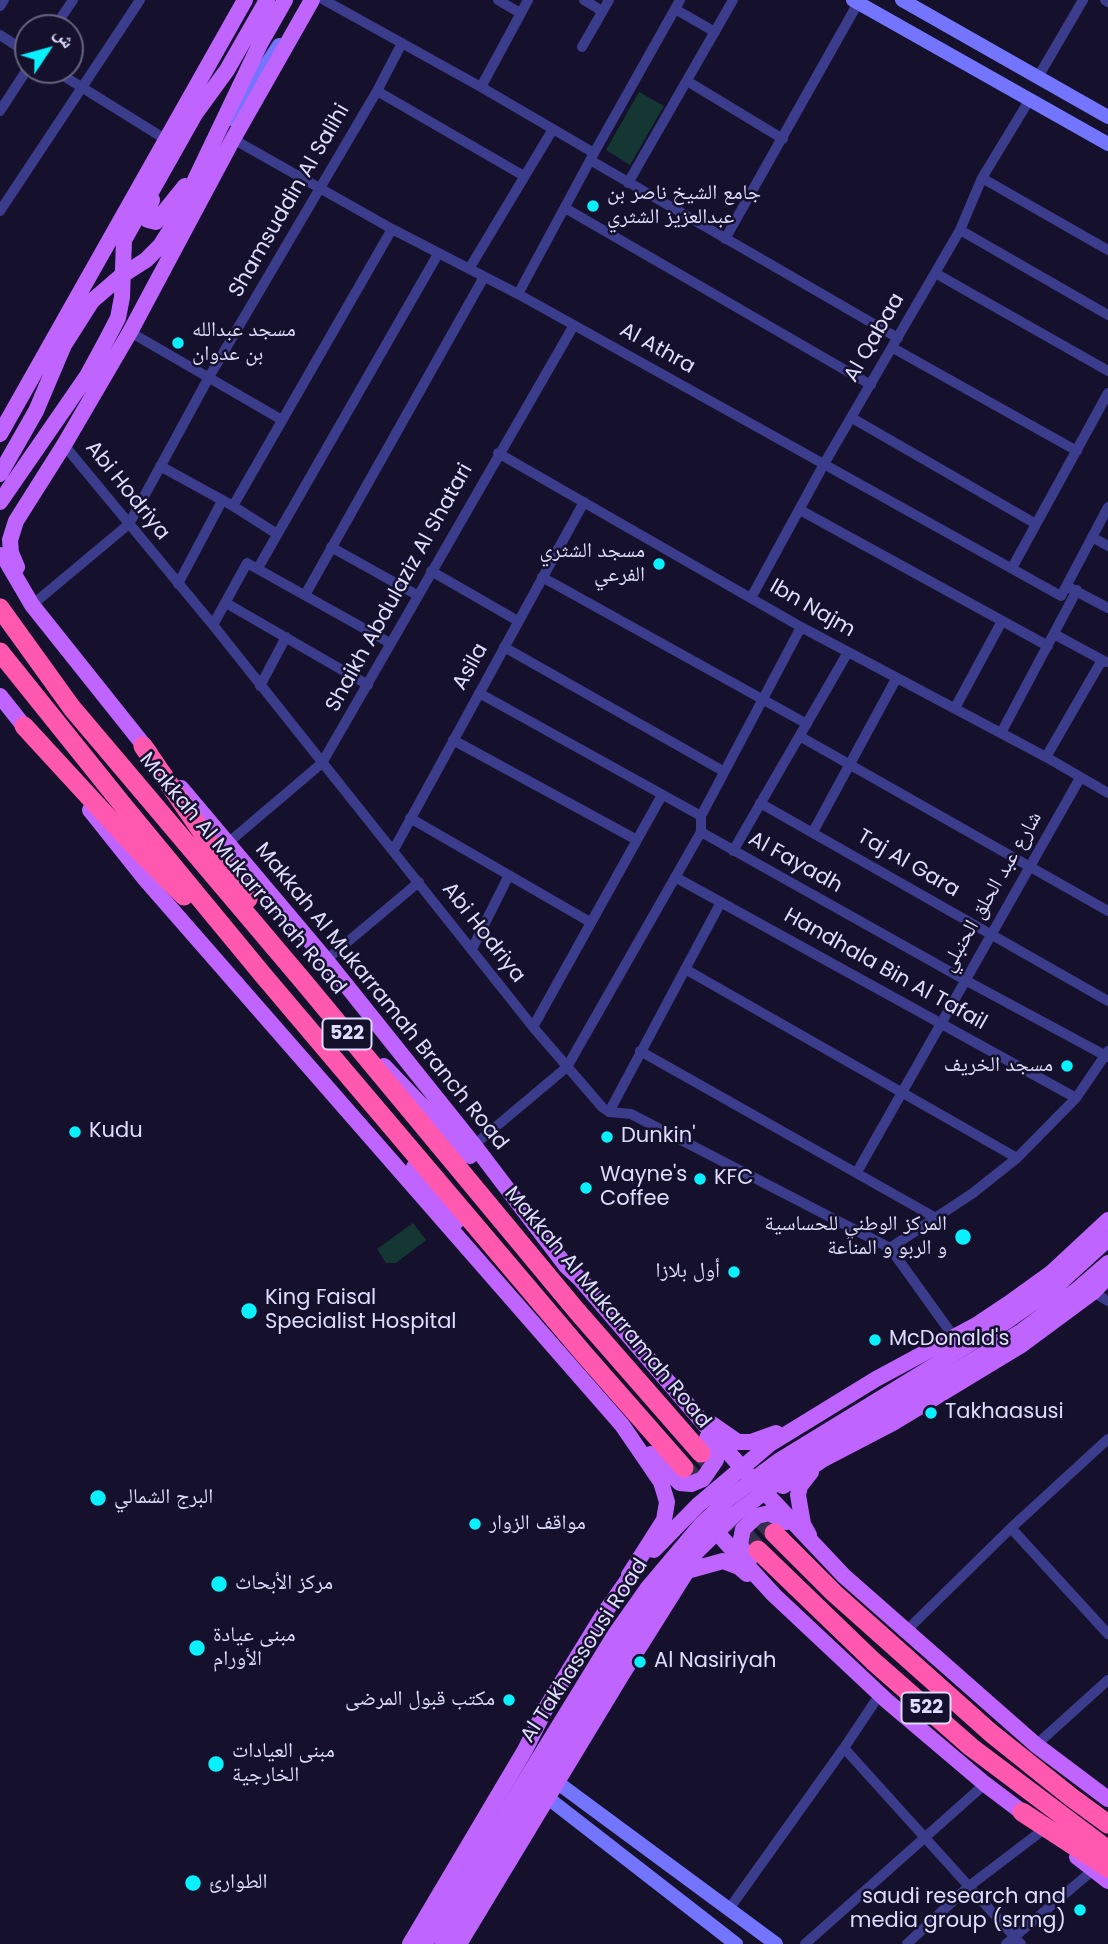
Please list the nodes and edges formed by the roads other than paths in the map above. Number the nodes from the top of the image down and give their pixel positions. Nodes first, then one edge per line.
1 (4, 0) edge
2 (140, 0) edge
3 (245, 0) edge
4 (265, 0) edge
5 (285, 0) edge
6 (304, 0) edge
7 (311, 0) edge
8 (324, 0) edge
9 (498, 0) edge
10 (528, 0) edge
11 (583, 0) edge
12 (608, 0) edge
13 (733, 0) edge
14 (902, 0) edge
15 (1083, 0) edge
16 (856, 1) edge
17 (677, 4) edge
18 (0, 6) edge
19 (602, 11) junction
20 (520, 13) junction
21 (296, 19) junction
22 (715, 32) junction
23 (402, 43) junction
24 (582, 47) dead end
25 (1038, 77) junction
26 (687, 81) junction
27 (18, 84) edge
28 (76, 84) edge
29 (481, 87) junction
30 (82, 88) junction
31 (377, 91) junction
32 (1030, 99) junction
33 (0, 111) edge
34 (1108, 117) edge
35 (553, 129) junction
36 (165, 139) junction
37 (233, 139) junction
38 (783, 139) junction
39 (1108, 144) edge
40 (592, 157) junction
41 (204, 162) junction
42 (164, 169) junction
43 (524, 176) junction
44 (982, 178) junction
45 (628, 183) junction
46 (318, 188) junction
47 (565, 208) junction
48 (0, 211) edge
49 (392, 229) junction
50 (960, 230) junction
51 (725, 239) junction
52 (1108, 250) edge
53 (438, 254) junction
54 (469, 269) junction
55 (935, 273) junction
56 (121, 276) junction
57 (484, 277) junction
58 (518, 295) junction
59 (1108, 314) edge
60 (574, 325) junction
61 (130, 332) junction
62 (895, 343) junction
63 (1108, 371) edge
64 (209, 377) junction
65 (871, 385) junction
66 (1108, 393) edge
67 (852, 418) junction
68 (282, 420) junction
69 (0, 434) edge
70 (64, 444) junction
71 (1077, 451) junction
72 (499, 453) junction
73 (824, 464) junction
74 (160, 466) junction
75 (0, 474) edge
76 (222, 501) junction
77 (0, 502) edge
78 (584, 502) junction
79 (233, 506) junction
80 (1108, 508) edge
81 (800, 510) junction
82 (129, 524) junction
83 (1036, 524) junction
84 (277, 534) junction
85 (1092, 537) junction
86 (1108, 546) edge
87 (331, 547) junction
88 (0, 555) edge
89 (252, 566) junction
90 (1012, 568) junction
91 (0, 570) edge
92 (431, 571) junction
93 (542, 577) junction
94 (178, 584) junction
95 (1068, 591) junction
96 (304, 595) junction
97 (417, 595) junction
98 (751, 596) junction
99 (226, 603) junction
100 (32, 605) junction
101 (0, 608) edge
102 (1108, 608) edge
103 (518, 621) junction
104 (1002, 621) junction
105 (213, 625) junction
106 (802, 627) junction
107 (1054, 634) junction
108 (286, 637) junction
109 (390, 643) junction
110 (1048, 646) junction
111 (504, 647) junction
112 (0, 652) edge
113 (848, 652) junction
114 (1105, 662) edge
115 (896, 679) junction
116 (368, 685) junction
117 (260, 686) junction
118 (479, 693) junction
119 (0, 695) edge
120 (762, 698) junction
121 (955, 708) junction
122 (807, 724) junction
123 (24, 726) junction
124 (1001, 733) junction
125 (801, 737) junction
126 (453, 740) junction
127 (143, 746) junction
128 (1046, 757) junction
129 (322, 763) junction
130 (848, 765) junction
131 (723, 771) junction
132 (1080, 778) junction
133 (1108, 793) edge
134 (662, 795) junction
135 (760, 803) junction
136 (701, 816) junction
137 (410, 818) junction
138 (701, 832) junction
139 (813, 832) junction
140 (637, 841) junction
141 (229, 842) junction
142 (733, 850) junction
143 (393, 851) junction
144 (1030, 866) junction
145 (509, 875) junction
146 (676, 877) junction
147 (419, 882) junction
148 (722, 902) junction
149 (1108, 911) edge
150 (590, 922) junction
151 (992, 933) junction
152 (472, 949) junction
153 (326, 960) junction
154 (685, 969) junction
155 (263, 975) junction
156 (965, 980) junction
157 (303, 981) junction
158 (1108, 1001) edge
159 (941, 1022) junction
160 (533, 1027) junction
161 (640, 1051) junction
162 (329, 1053) junction
163 (1107, 1054) edge
164 (567, 1067) junction
165 (902, 1091) junction
166 (1076, 1098) junction
167 (609, 1112) junction
168 (474, 1145) junction
169 (1017, 1158) junction
170 (857, 1172) junction
171 (936, 1218) junction
172 (1108, 1220) edge
173 (1108, 1239) edge
174 (890, 1248) junction
175 (1108, 1263) edge
176 (566, 1266) junction
177 (1108, 1277) edge
178 (1093, 1292) junction
179 (1108, 1301) edge
180 (530, 1320) junction
181 (954, 1337) junction
182 (673, 1390) junction
183 (622, 1425) junction
184 (794, 1429) junction
185 (1108, 1439) edge
186 (701, 1453) tunnel mouth
187 (822, 1460) junction
188 (741, 1467) junction
189 (684, 1468) tunnel mouth
190 (769, 1497) junction
191 (1011, 1528) junction
192 (774, 1533) tunnel mouth
193 (721, 1537) junction
194 (817, 1549) junction
195 (758, 1550) tunnel mouth
196 (687, 1571) junction
197 (629, 1575) junction
198 (774, 1595) junction
199 (906, 1632) junction
200 (1108, 1634) edge
201 (1108, 1680) edge
202 (880, 1694) junction
203 (1036, 1745) junction
204 (844, 1748) junction
205 (558, 1783) junction
206 (985, 1784) junction
207 (548, 1798) junction
208 (1108, 1800) edge
209 (1108, 1807) edge
210 (1022, 1812) junction
211 (1108, 1824) edge
212 (1043, 1830) junction
213 (925, 1838) junction
214 (1108, 1850) edge
215 (1100, 1869) edge
216 (1108, 1881) edge
217 (968, 1887) junction
218 (729, 1909) junction
219 (1014, 1941) edge
220 (410, 1944) edge
221 (425, 1944) edge
222 (443, 1944) edge
223 (459, 1944) edge
224 (736, 1944) edge
225 (776, 1944) edge
226 (805, 1944) edge
227 (907, 1944) edge

1 - 18 street
2 - 30 street
3 - 36 main road
4 - 42 main road
5 - 41 main road
6 - 21 main road
7 - 21 street
7 - 37 main road
8 - 23 street
9 - 20 street
10 - 20 street
11 - 19 street
12 - 19 street
13 - 22 street
14 - 25 street
15 - 25 street
16 - 32 street
16 - 38 street
17 - 22 street
17 - 40 street
19 - 24 street
20 - 29 street
21 - 41 street
22 - 26 street
23 - 29 street
23 - 31 street, Shamsuddin Al Salihi
25 - 34 street
26 - 38 street
26 - 45 street
27 - 33 street
28 - 30 street
29 - 35 street
30 - 36 street
30 - 48 street
31 - 43 street
31 - 46 street, Shamsuddin Al Salihi
32 - 39 street
32 - 44 street, Al Qabaa
35 - 40 street
35 - 43 street
36 - 69 main road
37 - 46 street, Al Athra
37 - 61 main road
38 - 51 street
40 - 45 street
40 - 47 street
41 - 42 main road
41 - 56 main road
42 - 56 main road
43 - 54 street
44 - 50 street, Al Qabaa
44 - 52 street
45 - 51 street
46 - 49 street, Al Athra
46 - 64 street, Shamsuddin Al Salihi
47 - 58 street
47 - 65 street
49 - 53 street, Al Athra
49 - 68 street
50 - 55 street, Al Qabaa
50 - 59 street
51 - 62 street
53 - 54 street, Al Athra
53 - 84 street
54 - 57 street, Al Athra
55 - 62 street, Al Qabaa
55 - 63 street
56 - 75 main road
56 - 77 main road
57 - 58 street, Al Athra
57 - 87 street
58 - 60 street, Al Athra
60 - 72 street, Shaikh Abdulaziz Al Shatari
60 - 73 street, Al Athra
61 - 64 street
61 - 70 main road
62 - 65 street, Al Qabaa
62 - 71 street
64 - 68 street
64 - 74 street, Shamsuddin Al Salihi
65 - 67 street, Al Qabaa
66 - 71 street
67 - 73 street, Al Qabaa
67 - 83 street
68 - 79 street
70 - 82 street, Abi Hodriya
70 - 100 main road
71 - 83 street
72 - 78 street, Ibn Najm
72 - 92 street, Shaikh Abdulaziz Al Shatari
73 - 81 street, Al Qabaa
73 - 90 street, Al Athra
74 - 76 street
74 - 82 street, Shamsuddin Al Salihi
76 - 79 street
76 - 94 street
78 - 93 street, Asila
78 - 98 street, Ibn Najm
79 - 84 street
80 - 85 street
81 - 98 street, Al Qabaa
81 - 104 street
82 - 94 street, Abi Hodriya
82 - 100 street, Shamsuddin Al Salihi
83 - 90 street
84 - 89 street
85 - 86 street
85 - 95 street
87 - 96 street
87 - 97 street
88 - 100 main road, Makkah Al Mukarramah Branch Road
89 - 96 street
89 - 99 street
90 - 95 street, Al Athra
91 - 100 main road
92 - 97 street, Shaikh Abdulaziz Al Shatari
92 - 103 street
93 - 103 street, Asila
93 - 120 street
94 - 105 street, Abi Hodriya
95 - 102 street, Al Athra
95 - 107 street
96 - 109 street
97 - 109 street, Shaikh Abdulaziz Al Shatari
98 - 106 street, Ibn Najm
99 - 105 street
99 - 108 street
100 - 127 main road, Makkah Al Mukarramah Branch Road
101 - 157 highway, Makkah Al Mukarramah Road / 522
103 - 111 street, Asila
104 - 110 street
104 - 121 street
105 - 117 street, Abi Hodriya
106 - 113 street, Ibn Najm
106 - 120 street
107 - 110 street
107 - 114 street
108 - 116 street
108 - 117 street
109 - 116 street, Shaikh Abdulaziz Al Shatari
110 - 124 street
111 - 118 street, Asila
111 - 131 street
112 - 155 highway, 522
113 - 115 street, Ibn Najm
113 - 122 street
114 - 128 street
115 - 121 street, Ibn Najm
115 - 130 street
116 - 129 street, Shaikh Abdulaziz Al Shatari
117 - 129 street, Abi Hodriya
118 - 126 street, Asila
118 - 134 street
119 - 123 main road
120 - 122 street
120 - 131 street
121 - 124 street, Ibn Najm
122 - 125 street
123 - 155 highway
123 - 180 main road
124 - 128 street, Ibn Najm
125 - 130 street
125 - 135 street
126 - 137 street, Asila
126 - 140 street
127 - 141 main road, Makkah Al Mukarramah Branch Road
127 - 157 highway
128 - 132 street, Ibn Najm
129 - 141 street, Shaikh Abdulaziz Al Shatari
129 - 143 street, Abi Hodriya
130 - 139 street
130 - 144 street
131 - 136 street
132 - 133 street, Ibn Najm
132 - 144 street, شارع عبد الحلق الحنبلي
134 - 136 street
134 - 140 street
135 - 139 street, Taj Al Gara
135 - 142 street
136 - 138 street
137 - 143 street, Asila
137 - 145 street
138 - 142 street, Al Fayadh
138 - 146 street
139 - 151 street, Taj Al Gara
140 - 150 street
141 - 153 main road, Makkah Al Mukarramah Branch Road
142 - 156 street, Al Fayadh
143 - 147 street, Abi Hodriya
144 - 149 street
144 - 151 street, شارع عبد الحلق الحنبلي
145 - 150 street
145 - 152 street
146 - 148 street, Handhala Bin Al Tafail
146 - 164 street
147 - 152 street, Abi Hodriya
147 - 153 street
148 - 154 street
148 - 159 street, Handhala Bin Al Tafail
150 - 160 street
151 - 156 street, شارع عبد الحلق الحنبلي
151 - 158 street, Taj Al Gara
152 - 160 street, Abi Hodriya
153 - 168 main road, Makkah Al Mukarramah Branch Road
154 - 161 street
154 - 165 street
155 - 162 highway, 522
156 - 159 street, شارع عبد الحلق الحنبلي
156 - 163 street, Al Fayadh
157 - 176 main road
157 - 186 highway, Makkah Al Mukarramah Road / 522
159 - 165 street, شارع عبد الحلق الحنبلي
159 - 166 street, Handhala Bin Al Tafail
160 - 164 street, Abi Hodriya
161 - 167 street
161 - 170 street
162 - 180 main road
162 - 189 highway, 522
163 - 166 street
164 - 167 street, Abi Hodriya
164 - 168 street
165 - 169 street
165 - 170 street, شارع عبد الحلق الحنبلي
166 - 169 street
167 - 174 street
168 - 176 main road, Makkah Al Mukarramah Branch Road
169 - 171 street
170 - 171 street
171 - 174 street
172 - 181 main road
173 - 221 main road, Al Takhassousi Road, bridge
174 - 181 street
175 - 222 main road, Al Takhassousi Road, bridge
176 - 182 main road, Makkah Al Mukarramah Branch Road
177 - 178 main road
178 - 179 street
178 - 187 main road
180 - 183 main road
181 - 184 main road
182 - 183 main road
182 - 184 main road
182 - 188 main road, Makkah Al Mukarramah Branch Road
183 - 197 main road
184 - 188 main road
185 - 191 street
187 - 190 main road
187 - 194 main road
188 - 190 main road, Makkah Al Mukarramah Branch Road
188 - 193 main road
188 - 197 main road
190 - 193 main road
190 - 194 main road, Makkah Al Mukarramah Branch Road
191 - 199 street
191 - 200 street
192 - 211 highway, 522
193 - 196 main road
193 - 198 main road
194 - 198 main road
194 - 199 main road, Makkah Al Mukarramah Branch Road
195 - 214 highway, 522
196 - 197 main road
196 - 198 main road
196 - 205 main road
197 - 220 main road
198 - 202 main road
199 - 203 main road, Makkah Al Mukarramah Branch Road
201 - 203 street
202 - 204 street
202 - 206 main road
203 - 208 main road, Makkah Al Mukarramah Branch Road
203 - 209 main road
204 - 213 street
204 - 218 street
205 - 207 main road
205 - 218 street
206 - 210 main road
206 - 213 street
207 - 223 main road
207 - 224 street
210 - 212 main road
210 - 215 highway
212 - 215 main road
212 - 217 street
213 - 217 street
213 - 226 street
215 - 216 main road
215 - 219 street
217 - 219 street
217 - 227 street
218 - 225 street

